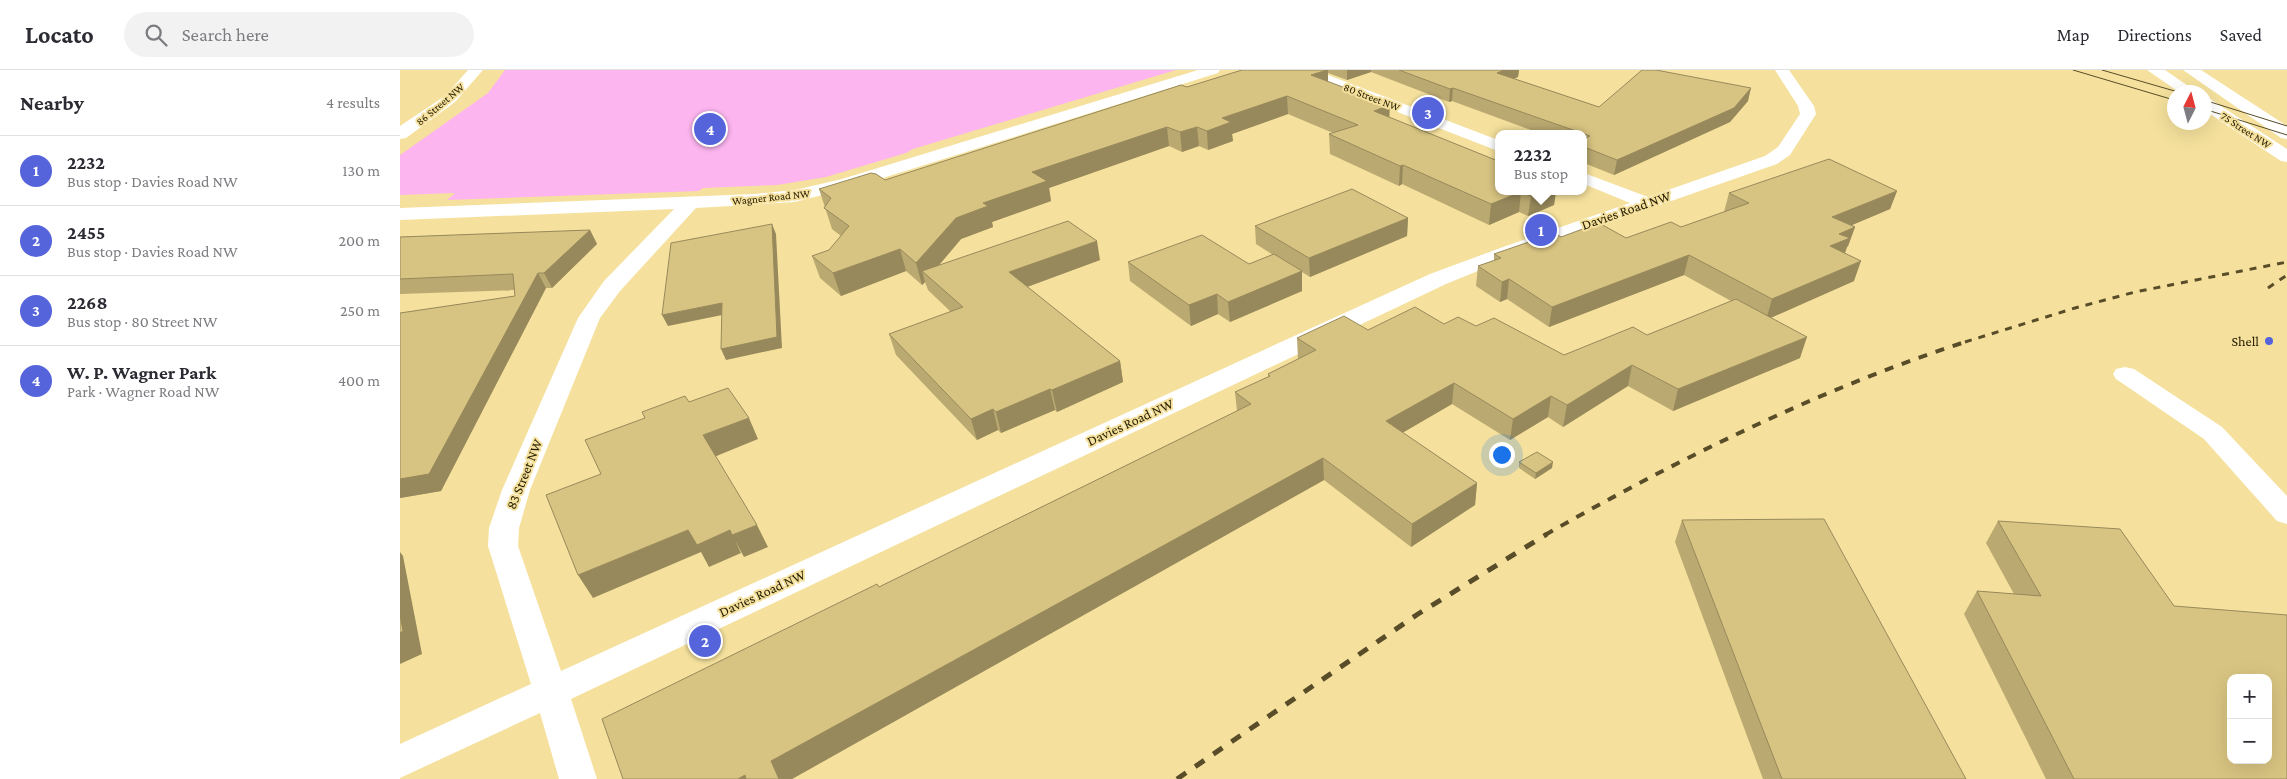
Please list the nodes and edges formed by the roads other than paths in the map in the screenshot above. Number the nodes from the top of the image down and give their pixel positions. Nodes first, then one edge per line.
1 (476, 70) edge
2 (1213, 70) edge
3 (1302, 70) edge
4 (1782, 70) edge
5 (2155, 70) edge
6 (2191, 70) edge
7 (2178, 85) edge
8 (2212, 107) edge
9 (400, 134) edge
10 (2287, 134) edge
11 (1495, 145) edge
12 (2287, 157) edge
13 (1587, 179) edge
14 (1647, 203) junction
15 (689, 204) junction
16 (400, 214) edge
17 (2125, 374) dead end
18 (2287, 514) edge
19 (552, 691) junction
20 (400, 762) edge
21 (578, 779) edge

1 - 9 street, 86 Street NW
2 - 15 street, Wagner Road NW
3 - 11 street, 80 Street NW
4 - 14 street, Davies Road NW
5 - 7 main road
6 - 10 main road, 75 Street NW
8 - 12 main road, 75 Street NW
13 - 14 street
14 - 19 street, Davies Road NW
15 - 16 street, Wagner Road NW
15 - 19 street, 83 Street NW
17 - 18 street
19 - 20 street, Davies Road NW
19 - 21 street, 83 Street NW

